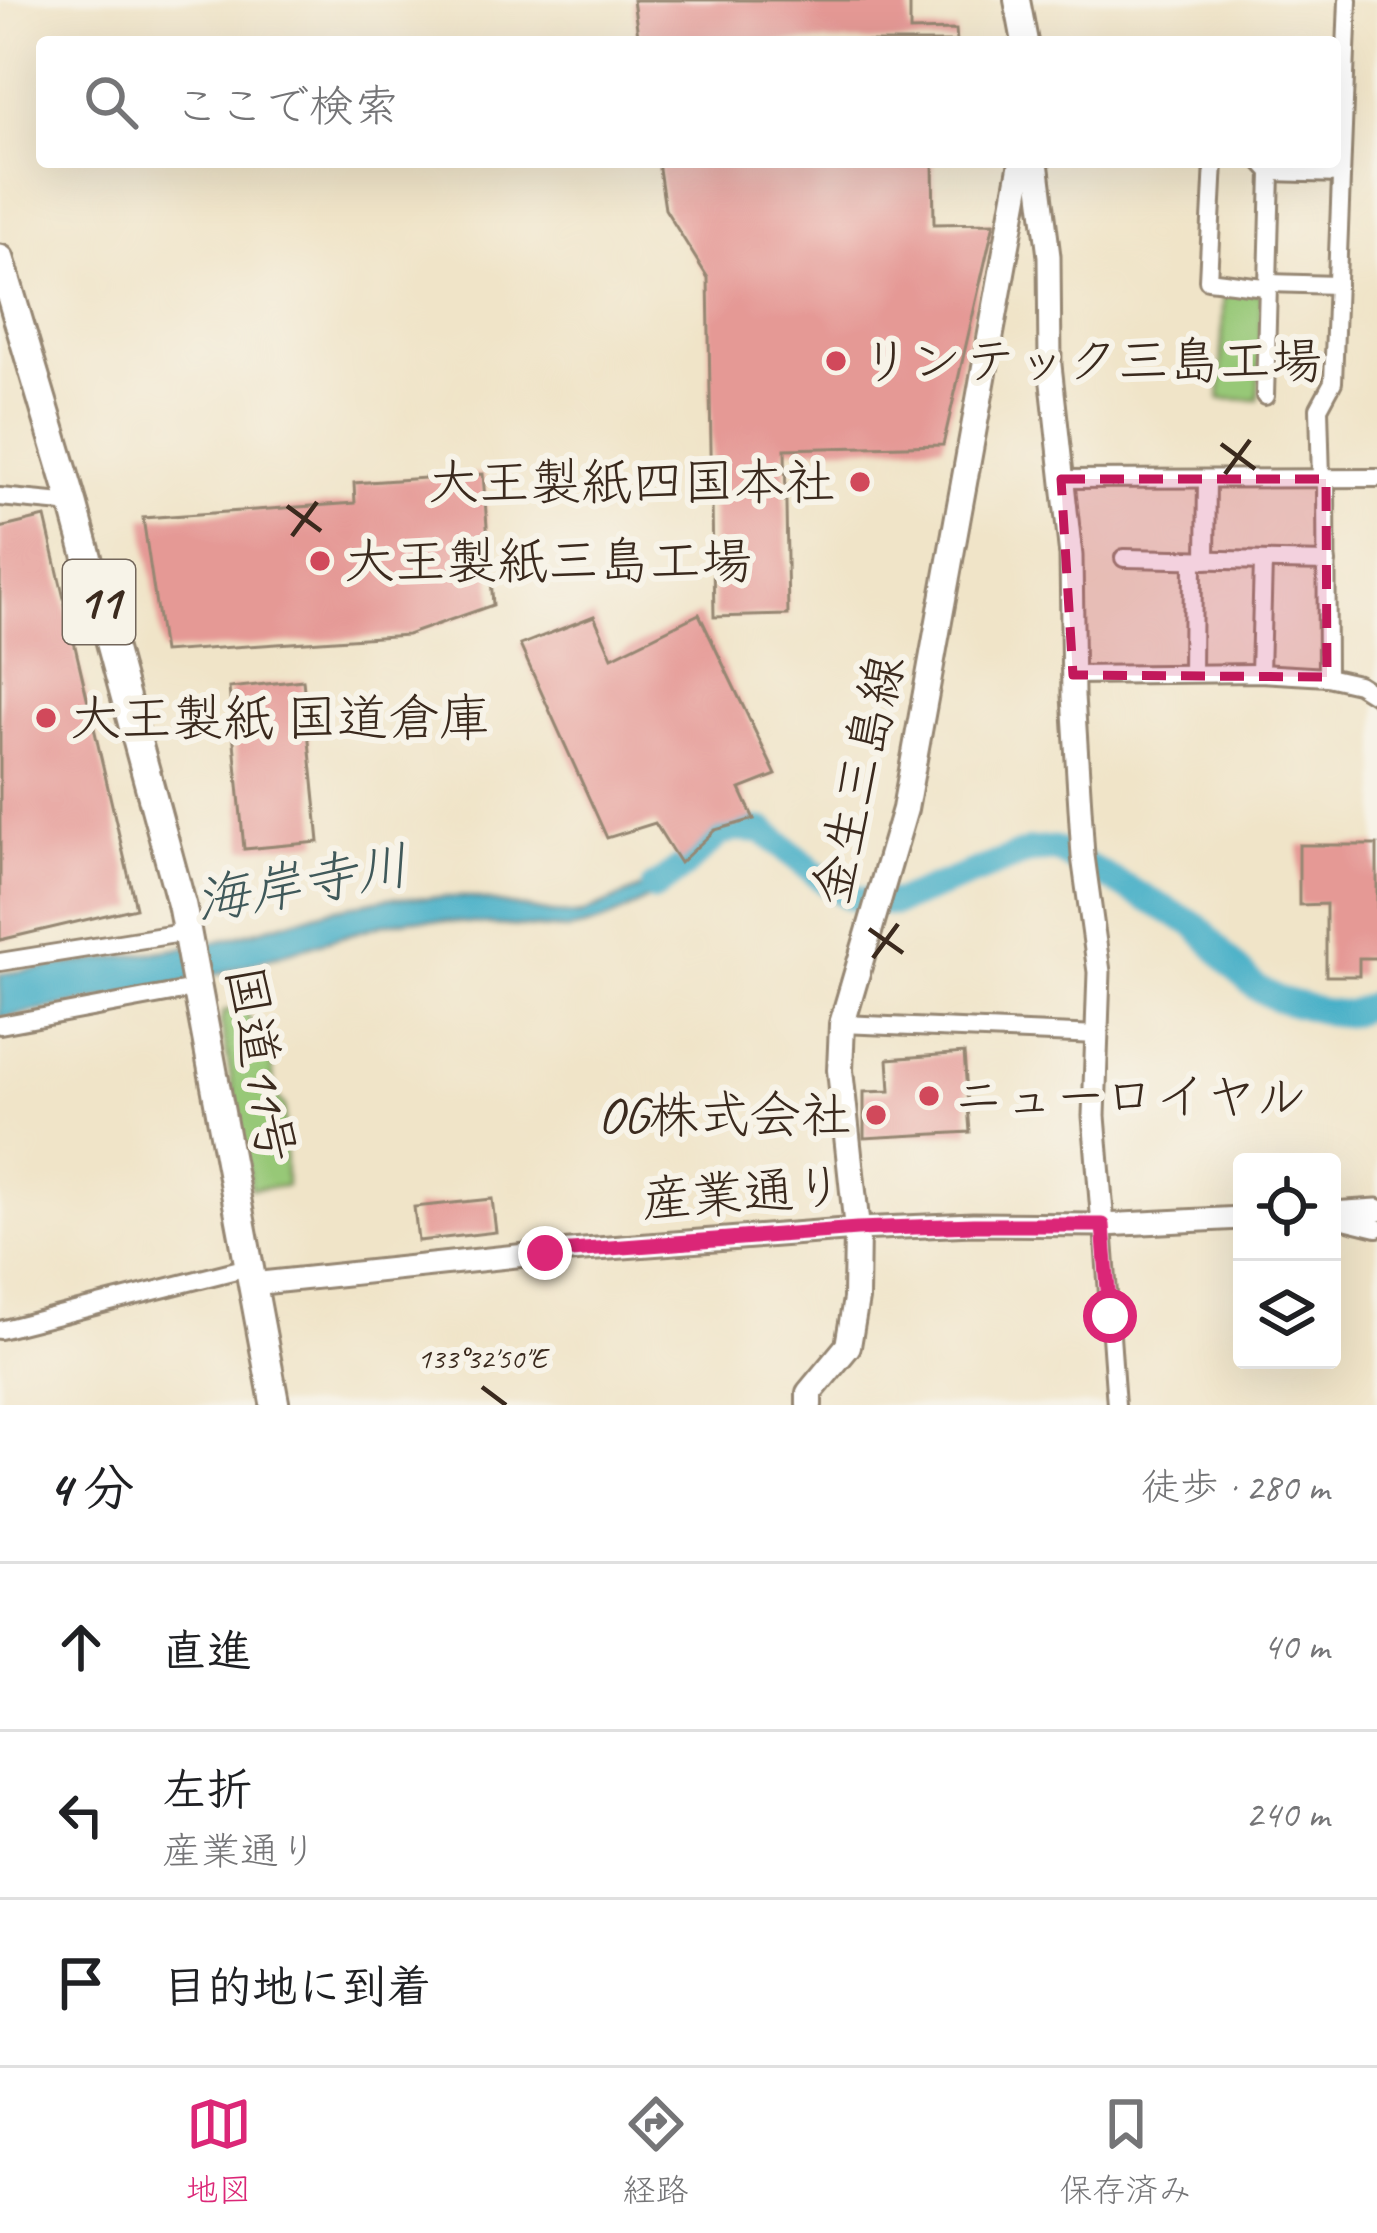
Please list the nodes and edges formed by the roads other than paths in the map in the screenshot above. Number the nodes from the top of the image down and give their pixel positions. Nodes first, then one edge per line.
1 (1017, 0) edge
2 (1348, 0) edge
3 (1023, 36) edge
4 (1021, 168) edge
5 (1038, 168) edge
6 (1214, 168) edge
7 (1266, 168) edge
8 (1277, 168) edge
9 (1341, 174) junction
10 (0, 260) edge
11 (1268, 285) junction
12 (1337, 285) junction
13 (7, 306) edge
14 (1265, 396) dead end
15 (1377, 478) edge
16 (1061, 479) junction
17 (1207, 479) junction
18 (1323, 479) junction
19 (0, 497) edge
20 (73, 504) junction
21 (1124, 558) dead end
22 (1199, 560) junction
23 (1263, 561) junction
24 (1327, 562) junction
25 (1260, 673) junction
26 (1192, 674) junction
27 (1072, 675) junction
28 (1327, 677) junction
29 (1377, 696) edge
30 (190, 939) junction
31 (0, 962) edge
32 (199, 984) junction
33 (842, 1024) junction
34 (0, 1025) edge
35 (1099, 1035) junction
36 (1377, 1210) edge
37 (1341, 1214) edge
38 (1233, 1218) edge
39 (1341, 1218) edge
40 (1103, 1225) junction
41 (1377, 1228) edge
42 (857, 1229) junction
43 (250, 1276) junction
44 (0, 1330) edge
45 (275, 1405) edge
46 (809, 1405) edge
47 (1116, 1405) edge

1 - 3 main road
2 - 9 street
4 - 33 main road, 金生三島線
5 - 16 street
6 - 11 street
7 - 11 street
8 - 9 street
9 - 12 street
10 - 13 highway, 国道11号 / 11
11 - 12 street
11 - 14 street
12 - 18 street
13 - 20 highway, 国道11号 / 11
15 - 18 street
16 - 17 street
16 - 27 street
17 - 18 street
17 - 22 street
18 - 24 street
19 - 20 street
20 - 30 highway, 国道11号 / 11
21 - 22 street
22 - 23 street
22 - 26 street
23 - 24 street
23 - 25 street
24 - 28 street
25 - 26 street
25 - 28 street
26 - 27 street
27 - 35 street
28 - 29 street
30 - 31 street
30 - 32 highway, 国道11号 / 11
32 - 34 street
32 - 43 highway, 国道11号 / 11
33 - 35 street
33 - 42 main road, 金生三島線
35 - 40 street
36 - 37 street
38 - 40 street, 産業通り
39 - 41 street
40 - 42 street, 産業通り
40 - 47 street
42 - 43 street, 産業通り
42 - 46 main road, 金生三島線
43 - 44 street
43 - 45 highway, 国道11号 / 11

